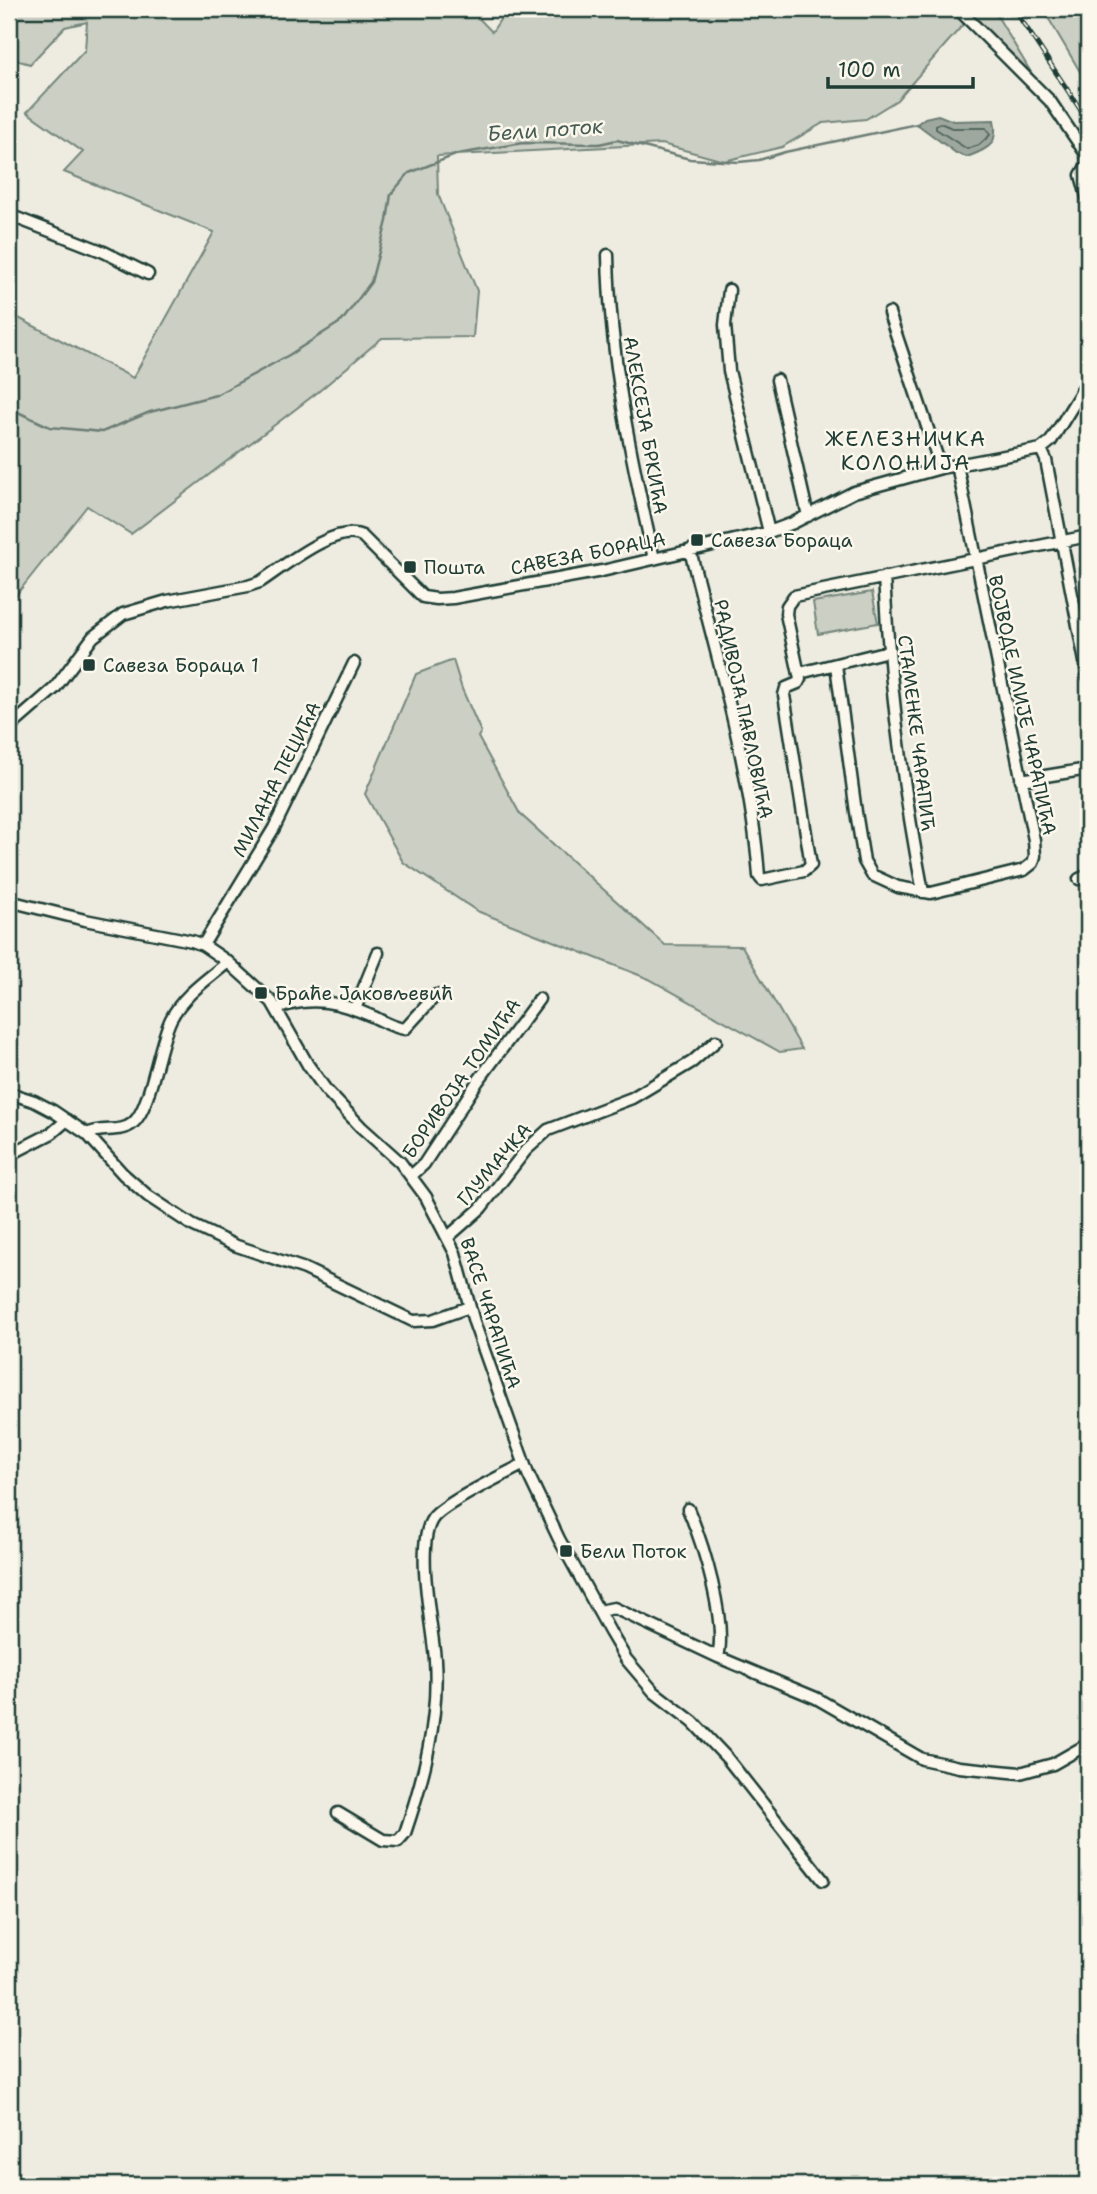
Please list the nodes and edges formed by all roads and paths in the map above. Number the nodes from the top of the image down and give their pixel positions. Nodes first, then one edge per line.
1 (958, 9) edge
2 (1088, 160) edge
3 (1088, 200) edge
4 (9, 215) edge
5 (608, 255) dead end
6 (148, 274) dead end
7 (729, 290) dead end
8 (889, 313) dead end
9 (777, 380) dead end
10 (1088, 381) edge
11 (1041, 449) junction
12 (957, 465) junction
13 (941, 468) junction
14 (808, 516) junction
15 (769, 532) junction
16 (1088, 536) edge
17 (1062, 542) junction
18 (690, 550) junction
19 (654, 559) junction
20 (976, 560) junction
21 (884, 577) junction
22 (888, 652) junction
23 (354, 663) dead end
24 (836, 666) junction
25 (800, 673) junction
26 (1088, 677) edge
27 (9, 728) edge
28 (1088, 769) edge
29 (1021, 780) junction
30 (923, 892) junction
31 (9, 901) edge
32 (203, 946) junction
33 (378, 953) dead end
34 (228, 962) junction
35 (436, 995) dead end
36 (539, 999) dead end
37 (277, 1009) junction
38 (355, 1009) junction
39 (716, 1041) dead end
40 (9, 1093) edge
41 (67, 1120) junction
42 (87, 1134) junction
43 (9, 1155) edge
44 (411, 1176) junction
45 (448, 1237) junction
46 (469, 1307) junction
47 (524, 1464) junction
48 (688, 1509) dead end
49 (599, 1611) junction
50 (718, 1657) junction
51 (1088, 1744) edge
52 (338, 1813) dead end
53 (823, 1880) dead end

1 - 2 street
2 - 3 street
4 - 6 street
5 - 19 street, АЛЕКСЕЈА БРКИЋА
7 - 15 street
8 - 13 street
9 - 14 street
10 - 11 street
11 - 12 street, САВЕЗА БОРАЦА
11 - 17 street
12 - 13 street, САВЕЗА БОРАЦА
12 - 20 street, ВОЈВОДЕ ИЛИЈЕ ЧАРАПИЋА
13 - 14 street, САВЕЗА БОРАЦА
14 - 15 street, САВЕЗА БОРАЦА
15 - 18 street, САВЕЗА БОРАЦА
16 - 17 street
17 - 20 street
17 - 26 street
18 - 19 street, САВЕЗА БОРАЦА
18 - 25 street, РАДИВОЈА ПАВЛОВИЋА
19 - 27 street, САВЕЗА БОРАЦА
20 - 21 street
20 - 29 street, ВОЈВОДЕ ИЛИЈЕ ЧАРАПИЋА
21 - 22 street, СТАМЕНКЕ ЧАРАПИЋ
21 - 25 street
22 - 24 street
22 - 30 street, СТАМЕНКЕ ЧАРАПИЋ
23 - 32 street, МИЛАНА ПЕЦИЋА
24 - 25 street
24 - 30 street, ВОЈВОДЕ ИЛИЈЕ ЧАРАПИЋА
28 - 29 street
29 - 30 street, ВОЈВОДЕ ИЛИЈЕ ЧАРАПИЋА
31 - 32 street, ВАСЕ ЧАРАПИЋА
32 - 34 street, ВАСЕ ЧАРАПИЋА
33 - 38 street
34 - 37 street, ВАСЕ ЧАРАПИЋА
34 - 42 street
35 - 38 street
36 - 44 street, БОРИВОЈА ТОМИЋА
37 - 38 street
37 - 44 street, ВАСЕ ЧАРАПИЋА
39 - 45 street, ГЛУМАЧКА
40 - 41 street
41 - 42 street
41 - 43 street
42 - 46 street
44 - 45 street, ВАСЕ ЧАРАПИЋА
45 - 46 street, ВАСЕ ЧАРАПИЋА
46 - 47 street, ВАСЕ ЧАРАПИЋА
47 - 49 street, ВАСЕ ЧАРАПИЋА
47 - 52 street
48 - 50 street
49 - 50 street
49 - 53 street, ВАСЕ ЧАРАПИЋА
50 - 51 street

